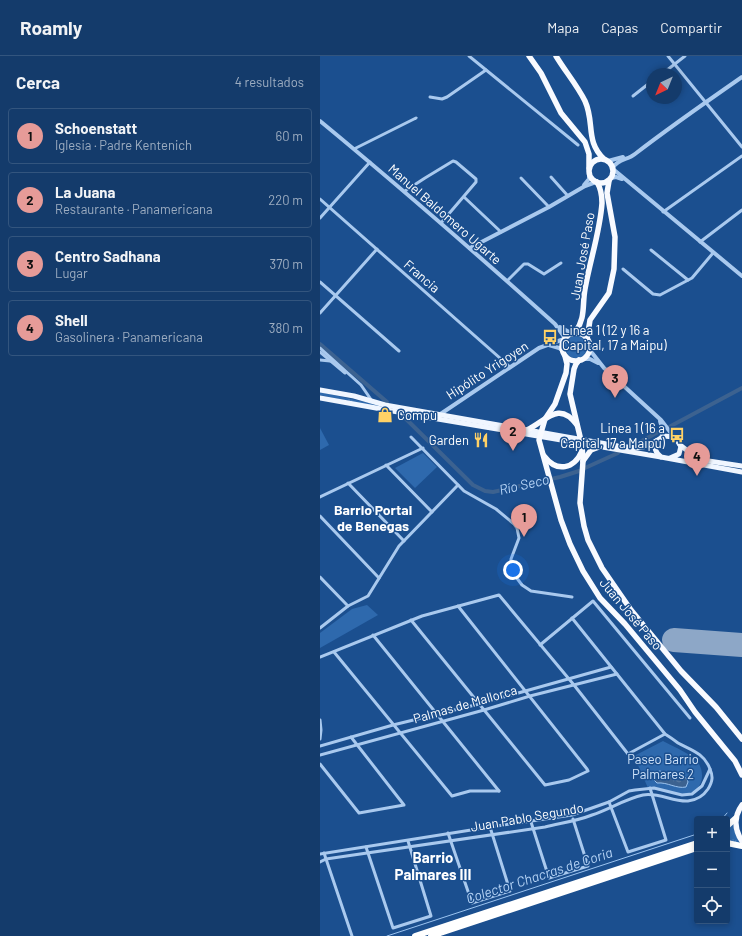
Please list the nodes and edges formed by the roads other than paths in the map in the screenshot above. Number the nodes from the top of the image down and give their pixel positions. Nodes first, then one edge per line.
1 (469, 56) edge
2 (529, 56) edge
3 (556, 56) edge
4 (668, 56) edge
5 (686, 56) edge
6 (675, 64) junction
7 (670, 68) edge
8 (486, 70) junction
9 (742, 77) edge
10 (646, 86) edge
11 (633, 96) dead end
12 (430, 97) dead end
13 (706, 103) junction
14 (416, 118) dead end
15 (320, 122) edge
16 (578, 145) dead end
17 (742, 147) edge
18 (643, 148) junction
19 (354, 149) junction
20 (742, 156) edge
21 (606, 160) junction
22 (370, 162) junction
23 (618, 162) junction
24 (589, 168) junction
25 (613, 169) junction
26 (590, 174) junction
27 (618, 174) junction
28 (551, 177) dead end
29 (522, 178) dead end
30 (610, 179) junction
31 (597, 182) junction
32 (628, 182) junction
33 (581, 188) junction
34 (405, 191) junction
35 (568, 196) junction
36 (464, 197) junction
37 (320, 199) edge
38 (329, 207) junction
39 (549, 207) junction
40 (742, 210) edge
41 (663, 212) junction
42 (320, 218) edge
43 (441, 223) junction
44 (501, 232) junction
45 (700, 242) junction
46 (470, 248) junction
47 (377, 249) junction
48 (651, 250) dead end
49 (713, 253) junction
50 (562, 263) dead end
51 (623, 269) dead end
52 (741, 273) edge
53 (688, 280) junction
54 (507, 281) junction
55 (320, 282) edge
56 (336, 296) junction
57 (320, 313) edge
58 (555, 324) junction
59 (574, 333) junction
60 (565, 339) junction
61 (587, 339) junction
62 (546, 345) junction
63 (320, 348) edge
64 (589, 349) junction
65 (399, 351) dead end
66 (320, 352) edge
67 (564, 353) junction
68 (320, 360) edge
69 (580, 360) junction
70 (330, 361) junction
71 (510, 367) junction
72 (604, 368) junction
73 (361, 385) junction
74 (320, 390) edge
75 (320, 398) edge
76 (374, 402) junction
77 (388, 407) junction
78 (399, 411) junction
79 (439, 415) junction
80 (657, 418) junction
81 (545, 419) junction
82 (578, 427) junction
83 (527, 430) junction
84 (540, 435) junction
85 (411, 437) dead end
86 (659, 439) junction
87 (676, 439) junction
88 (582, 442) junction
89 (680, 445) junction
90 (599, 447) junction
91 (423, 448) junction
92 (582, 451) junction
93 (542, 453) junction
94 (661, 457) junction
95 (670, 458) junction
96 (583, 461) junction
97 (386, 465) junction
98 (742, 466) edge
99 (742, 472) edge
100 (348, 483) junction
101 (458, 485) junction
102 (320, 497) edge
103 (432, 512) junction
104 (320, 516) edge
105 (404, 541) junction
106 (320, 577) edge
107 (379, 578) junction
108 (572, 597) dead end
109 (348, 606) junction
110 (458, 606) junction
111 (572, 618) junction
112 (411, 620) junction
113 (320, 628) edge
114 (373, 635) junction
115 (540, 645) junction
116 (334, 652) junction
117 (320, 657) edge
118 (611, 667) junction
119 (616, 674) junction
120 (569, 680) junction
121 (574, 685) junction
122 (526, 691) junction
123 (530, 696) junction
124 (479, 704) junction
125 (484, 710) junction
126 (437, 713) junction
127 (690, 718) dead end
128 (320, 720) edge
129 (443, 720) junction
130 (393, 725) junction
131 (399, 732) junction
132 (665, 734) junction
133 (351, 737) junction
134 (320, 739) edge
135 (742, 739) edge
136 (320, 745) edge
137 (356, 745) junction
138 (320, 755) edge
139 (320, 764) edge
140 (710, 769) junction
141 (742, 775) edge
142 (650, 788) junction
143 (652, 795) junction
144 (609, 802) junction
145 (742, 804) edge
146 (612, 808) junction
147 (572, 815) junction
148 (736, 818) junction
149 (574, 821) junction
150 (531, 822) junction
151 (730, 823) edge
152 (490, 827) junction
153 (533, 828) junction
154 (448, 834) junction
155 (492, 834) junction
156 (408, 841) junction
157 (450, 841) junction
158 (742, 841) edge
159 (694, 844) edge
160 (730, 844) edge
161 (742, 846) edge
162 (366, 847) junction
163 (409, 847) junction
164 (694, 849) edge
165 (322, 854) edge
166 (368, 854) junction
167 (326, 859) junction
168 (320, 862) edge
169 (352, 936) edge
170 (416, 936) edge
171 (431, 936) edge

1 - 8 street
2 - 24 highway, Juan José Paso
3 - 21 highway
4 - 6 street
5 - 6 street
6 - 7 street
6 - 13 street
8 - 12 street
8 - 16 street
9 - 13 street
10 - 11 street
13 - 17 street
13 - 18 street
14 - 19 street
15 - 19 street, Manuel Baldomero Ugarte
18 - 21 street
18 - 23 street
19 - 22 street, Manuel Baldomero Ugarte
20 - 41 street
21 - 24 highway
21 - 25 highway
22 - 34 street, Manuel Baldomero Ugarte
22 - 38 street
23 - 25 street
23 - 27 street
24 - 26 highway, Juan José Paso
25 - 27 street
25 - 30 highway, Juan José Paso
26 - 31 highway, Juan José Paso
26 - 33 street
27 - 32 street
28 - 35 street
29 - 39 street
30 - 31 highway
30 - 32 street
30 - 61 highway, Juan José Paso
31 - 33 street
31 - 59 highway, Juan José Paso
32 - 41 street
33 - 35 street
34 - 36 street
34 - 43 street, Manuel Baldomero Ugarte
35 - 39 street
36 - 43 street
36 - 44 street
37 - 38 street, Francia
38 - 42 street
38 - 47 street, Francia
39 - 44 street
40 - 45 street
41 - 45 street
43 - 46 street, Manuel Baldomero Ugarte
44 - 46 street
45 - 49 street
46 - 54 street, Manuel Baldomero Ugarte
47 - 56 street
47 - 71 street, Francia
48 - 53 street
49 - 52 street
49 - 53 street
50 - 54 street
51 - 53 street
54 - 58 street, Manuel Baldomero Ugarte
55 - 56 street
56 - 57 street
56 - 65 street
58 - 59 street, Manuel Baldomero Ugarte
58 - 60 street, Manuel Baldomero Ugarte
59 - 60 highway
59 - 61 highway
60 - 62 street, Hipólito Yrigoyen
60 - 67 highway
61 - 64 highway
62 - 67 street, Hipólito Yrigoyen
62 - 71 street, Hipólito Yrigoyen
63 - 73 street
64 - 69 highway
64 - 72 street
66 - 70 street
67 - 69 highway
67 - 81 highway
68 - 70 street
69 - 72 street
69 - 82 highway, Juan José Paso
70 - 73 street
71 - 79 street, Hipólito Yrigoyen
72 - 80 street
73 - 76 street
74 - 76 main road
75 - 77 main road
76 - 77 main road
77 - 78 main road
78 - 79 main road
78 - 84 main road
79 - 83 main road
80 - 86 street
80 - 87 street
81 - 82 highway
81 - 83 highway
81 - 84 highway
82 - 88 highway, Juan José Paso
83 - 84 main road
84 - 88 main road
84 - 93 highway, Juan José Paso
85 - 91 street
86 - 87 main road
86 - 88 main road
86 - 94 main road
87 - 89 main road
88 - 90 main road
88 - 92 highway, Juan José Paso
89 - 95 main road
89 - 98 main road
90 - 94 main road
90 - 96 highway
91 - 97 street
91 - 101 street
92 - 93 highway
92 - 96 highway, Juan José Paso
93 - 141 highway, Juan José Paso
94 - 95 main road
95 - 99 main road
96 - 135 highway, Juan José Paso
97 - 100 street
97 - 103 street
100 - 102 street
100 - 105 street
101 - 103 street
101 - 108 street
103 - 105 street
104 - 107 street
105 - 107 street
106 - 109 street
107 - 109 street
109 - 113 street
110 - 112 street
110 - 115 street
110 - 122 street
111 - 115 street
111 - 118 street
111 - 127 street
112 - 114 street
112 - 124 street
114 - 116 street
114 - 126 street
115 - 120 street
116 - 117 street
116 - 130 street
118 - 119 street
118 - 120 street, Palmas de Mallorca
119 - 121 street, Palmas de Mallorca
119 - 132 street
120 - 121 street
120 - 122 street, Palmas de Mallorca
121 - 123 street, Palmas de Mallorca
121 - 132 street
122 - 123 street
122 - 124 street, Palmas de Mallorca
123 - 125 street, Palmas de Mallorca
123 - 125 street
124 - 125 street
124 - 126 street, Palmas de Mallorca
125 - 129 street, Palmas de Mallorca
126 - 129 street
126 - 130 street, Palmas de Mallorca
128 - 134 street
129 - 131 street, Palmas de Mallorca
129 - 131 street
130 - 131 street
130 - 133 street, Palmas de Mallorca
131 - 137 street, Palmas de Mallorca
132 - 140 street
133 - 136 street, Palmas de Mallorca
133 - 137 street
137 - 138 street, Palmas de Mallorca
137 - 139 street
140 - 142 street, Juan Pablo Segundo
140 - 143 street, Juan Pablo Segundo
142 - 143 street
142 - 144 street, Juan Pablo Segundo
143 - 146 street, Juan Pablo Segundo
143 - 146 street
144 - 146 street
144 - 147 street, Juan Pablo Segundo
145 - 148 highway
146 - 149 street, Juan Pablo Segundo
147 - 149 street
147 - 150 street, Juan Pablo Segundo
148 - 151 highway
148 - 158 highway
149 - 153 street, Juan Pablo Segundo
149 - 153 street
150 - 152 street, Juan Pablo Segundo
150 - 153 street
152 - 154 street, Juan Pablo Segundo
152 - 155 street
153 - 155 street, Juan Pablo Segundo
154 - 156 street, Juan Pablo Segundo
154 - 157 street
155 - 157 street, Juan Pablo Segundo
155 - 157 street
156 - 162 street, Juan Pablo Segundo
156 - 163 street
157 - 163 street, Juan Pablo Segundo
159 - 170 highway
160 - 161 highway
162 - 165 street, Juan Pablo Segundo
162 - 166 street
163 - 166 street, Juan Pablo Segundo
163 - 166 street
164 - 171 highway
165 - 167 street
166 - 167 street, Juan Pablo Segundo
167 - 168 street, Juan Pablo Segundo
167 - 169 street

